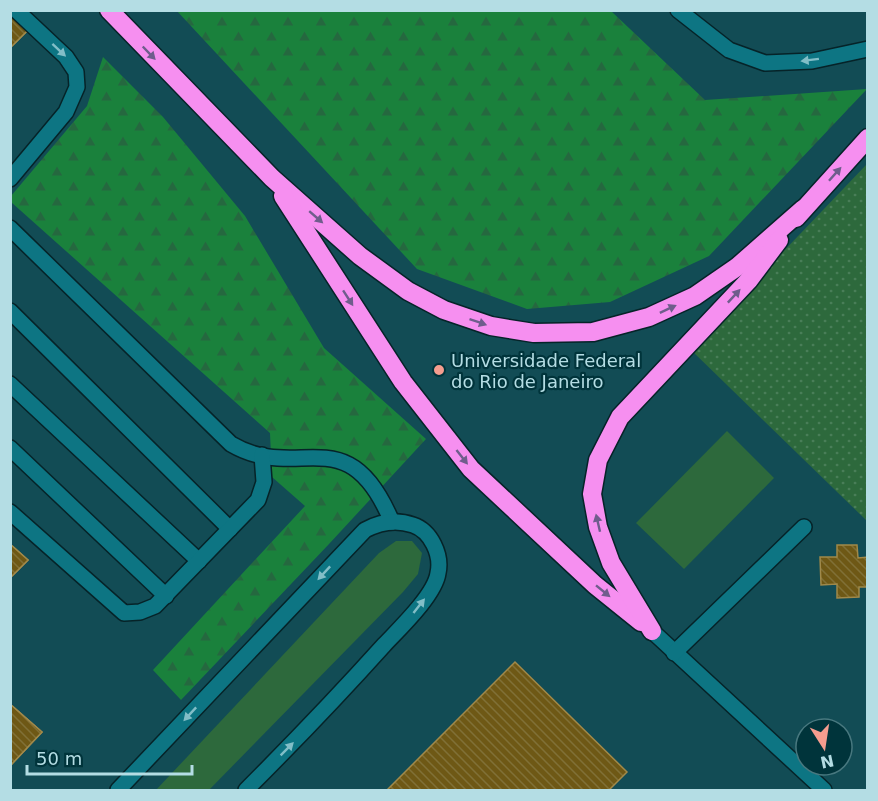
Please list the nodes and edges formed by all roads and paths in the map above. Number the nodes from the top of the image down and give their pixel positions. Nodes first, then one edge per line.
1 (16, 10) edge
2 (109, 10) edge
3 (678, 10) edge
4 (867, 49) edge
5 (867, 138) edge
6 (272, 178) junction
7 (10, 179) edge
8 (803, 209) junction
9 (10, 228) edge
10 (10, 311) edge
11 (10, 384) edge
12 (10, 448) edge
13 (262, 455) junction
14 (10, 512) edge
15 (392, 522) junction
16 (804, 527) dead end
17 (230, 529) junction
18 (199, 561) junction
19 (166, 596) junction
20 (652, 631) junction
21 (674, 653) junction
22 (118, 790) edge
23 (246, 790) edge
24 (824, 790) edge

1 -> 7 street
2 -> 6 highway
4 -> 3 street
8 -> 5 highway
6 -> 8 highway
6 -> 20 highway
20 -> 8 highway
9 - 13 street
10 - 17 street
11 - 18 street
12 - 19 street
13 - 15 street
13 - 17 street
14 - 19 street
15 -> 22 street
23 -> 15 street
16 - 21 street
17 - 18 street
18 - 19 street
20 - 21 street
21 - 24 street

